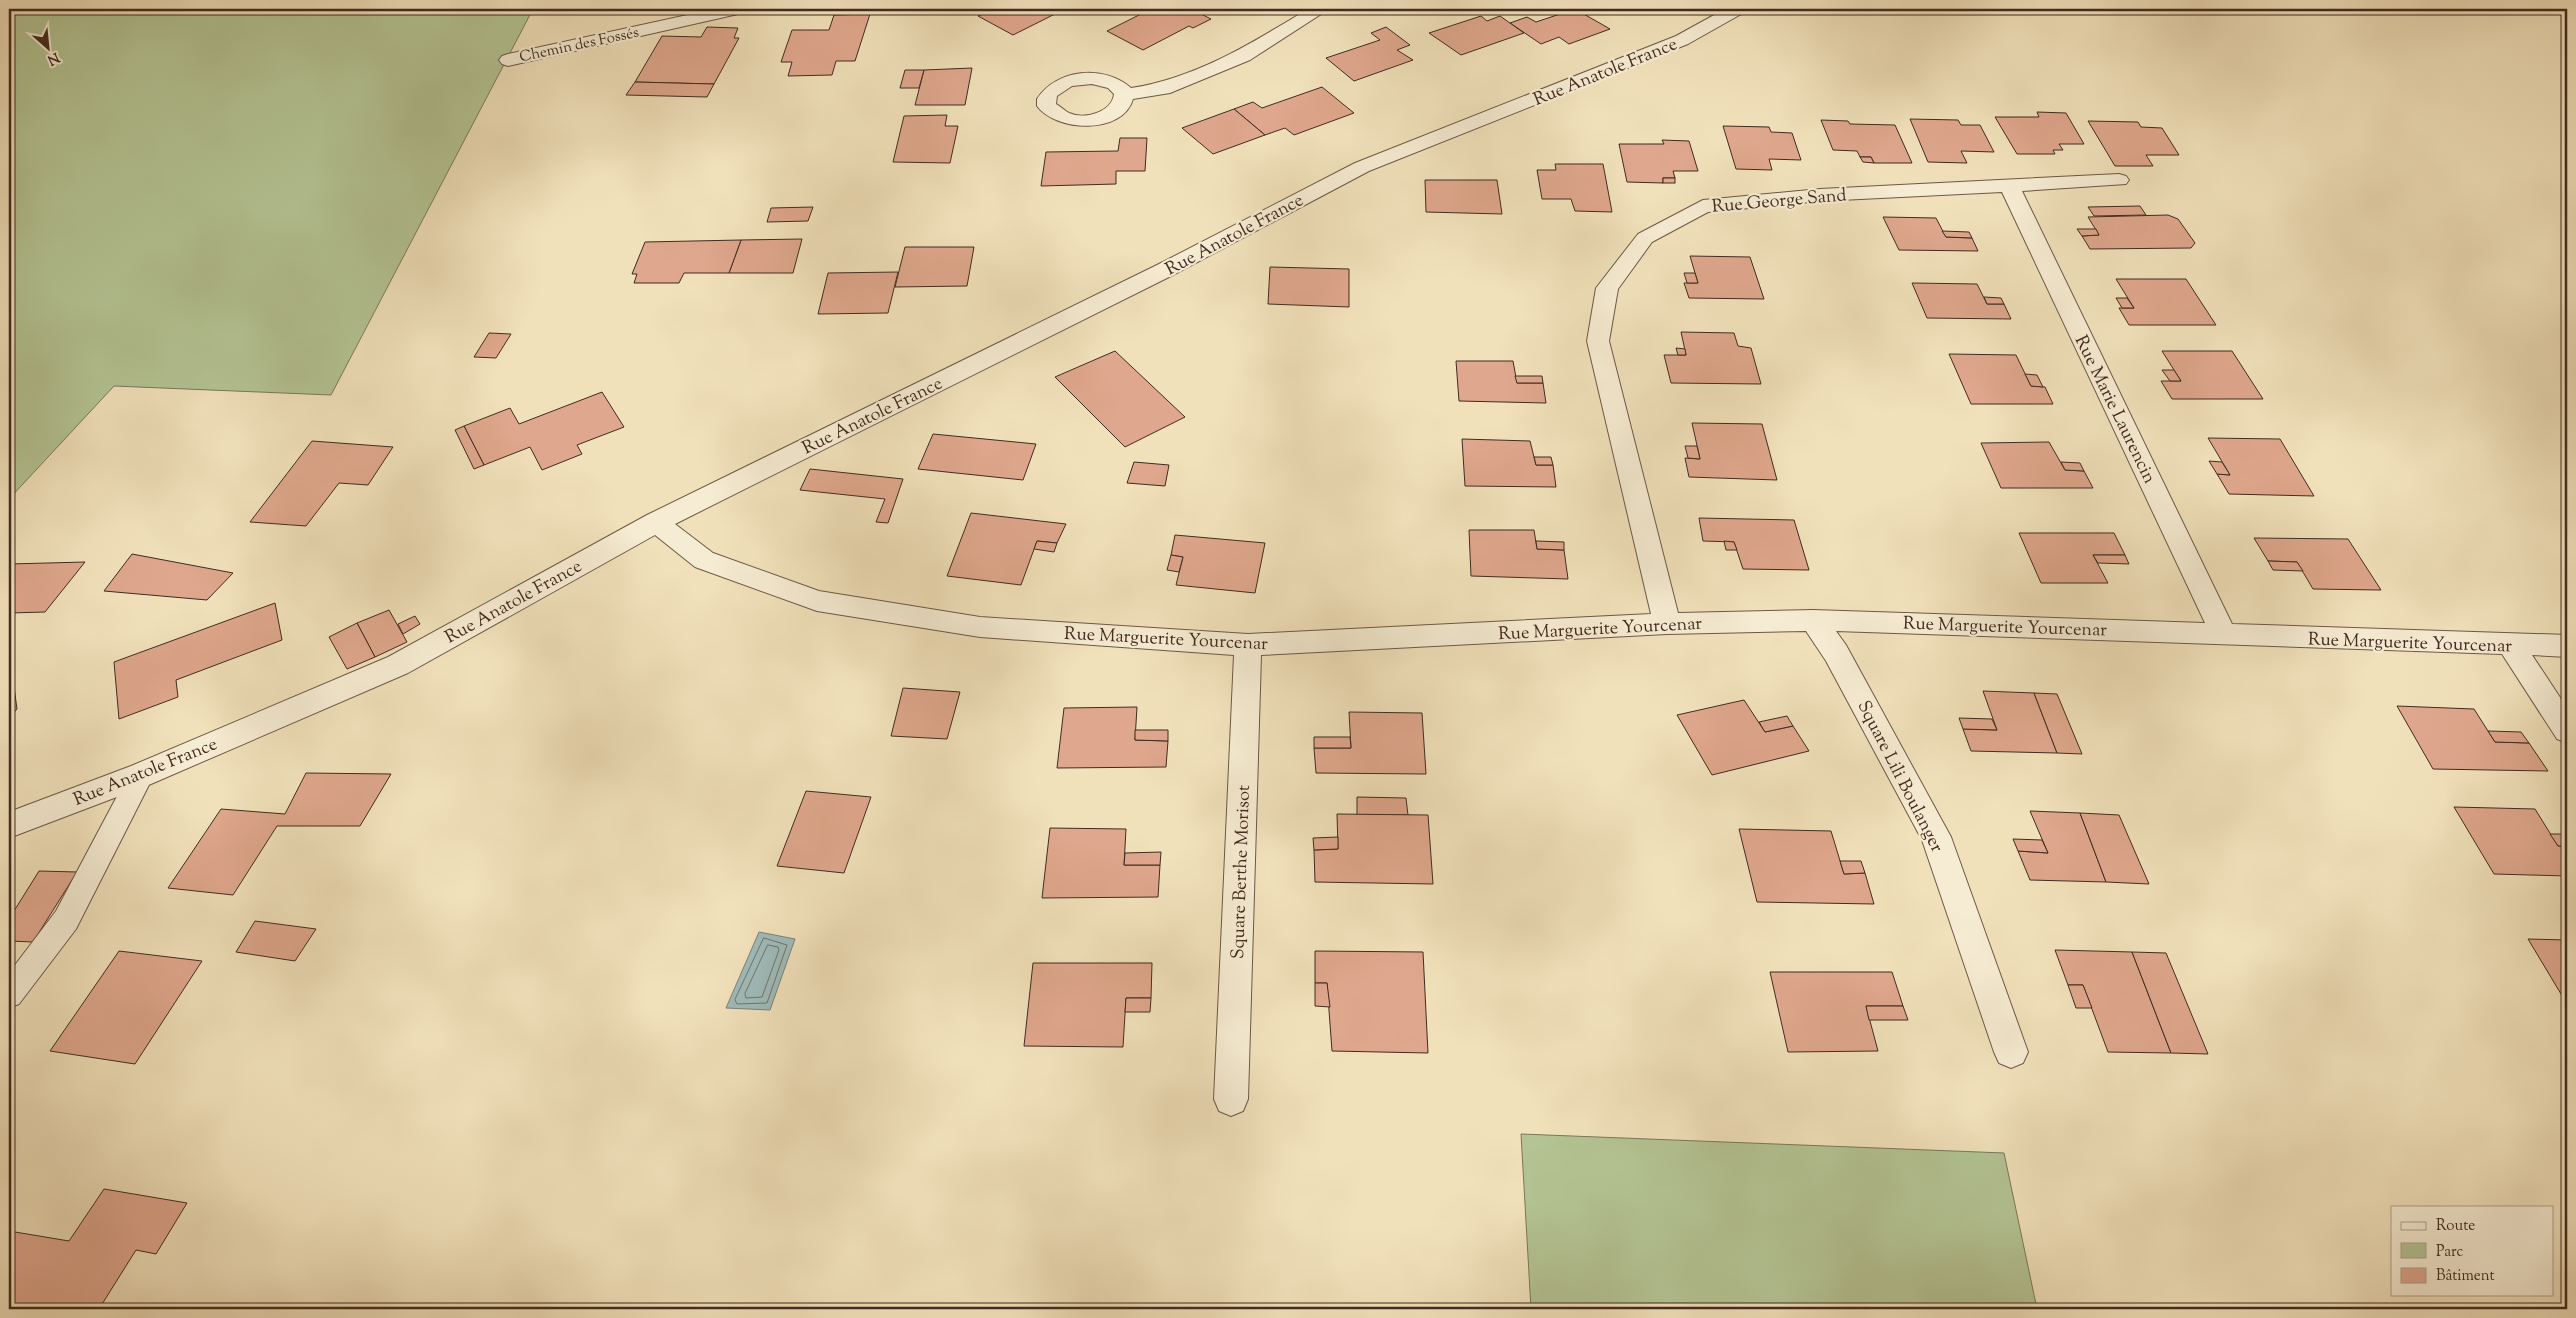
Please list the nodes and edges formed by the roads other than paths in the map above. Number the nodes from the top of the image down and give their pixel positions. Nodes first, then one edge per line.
1 (738, 9) edge
2 (1320, 9) edge
3 (1737, 9) edge
4 (508, 60) dead end
5 (1125, 94) dead end
6 (2119, 180) dead end
7 (2009, 185) junction
8 (656, 522) junction
9 (1813, 620) junction
10 (1666, 624) junction
11 (2224, 633) junction
12 (1248, 645) junction
13 (2510, 646) junction
14 (2567, 646) edge
15 (2567, 731) edge
16 (141, 775) junction
17 (9, 825) edge
18 (9, 995) edge
19 (2011, 1052) dead end
20 (1230, 1098) dead end

1 - 4 street, Chemin des Fossés
2 - 5 street
3 - 8 street, Rue Anatole France
6 - 7 street, Rue George Sand
7 - 10 street, Rue George Sand
7 - 11 street, Rue Marie Laurencin
8 - 12 street, Rue Marguerite Yourcenar
8 - 16 street, Rue Anatole France
9 - 10 street, Rue Marguerite Yourcenar
9 - 11 street, Rue Marguerite Yourcenar
9 - 19 street, Square Lili Boulanger
10 - 12 street, Rue Marguerite Yourcenar
11 - 13 street, Rue Marguerite Yourcenar
12 - 20 street, Square Berthe Morisot
13 - 14 street, Rue Marguerite Yourcenar
13 - 15 street
16 - 17 street, Rue Anatole France
16 - 18 lane

